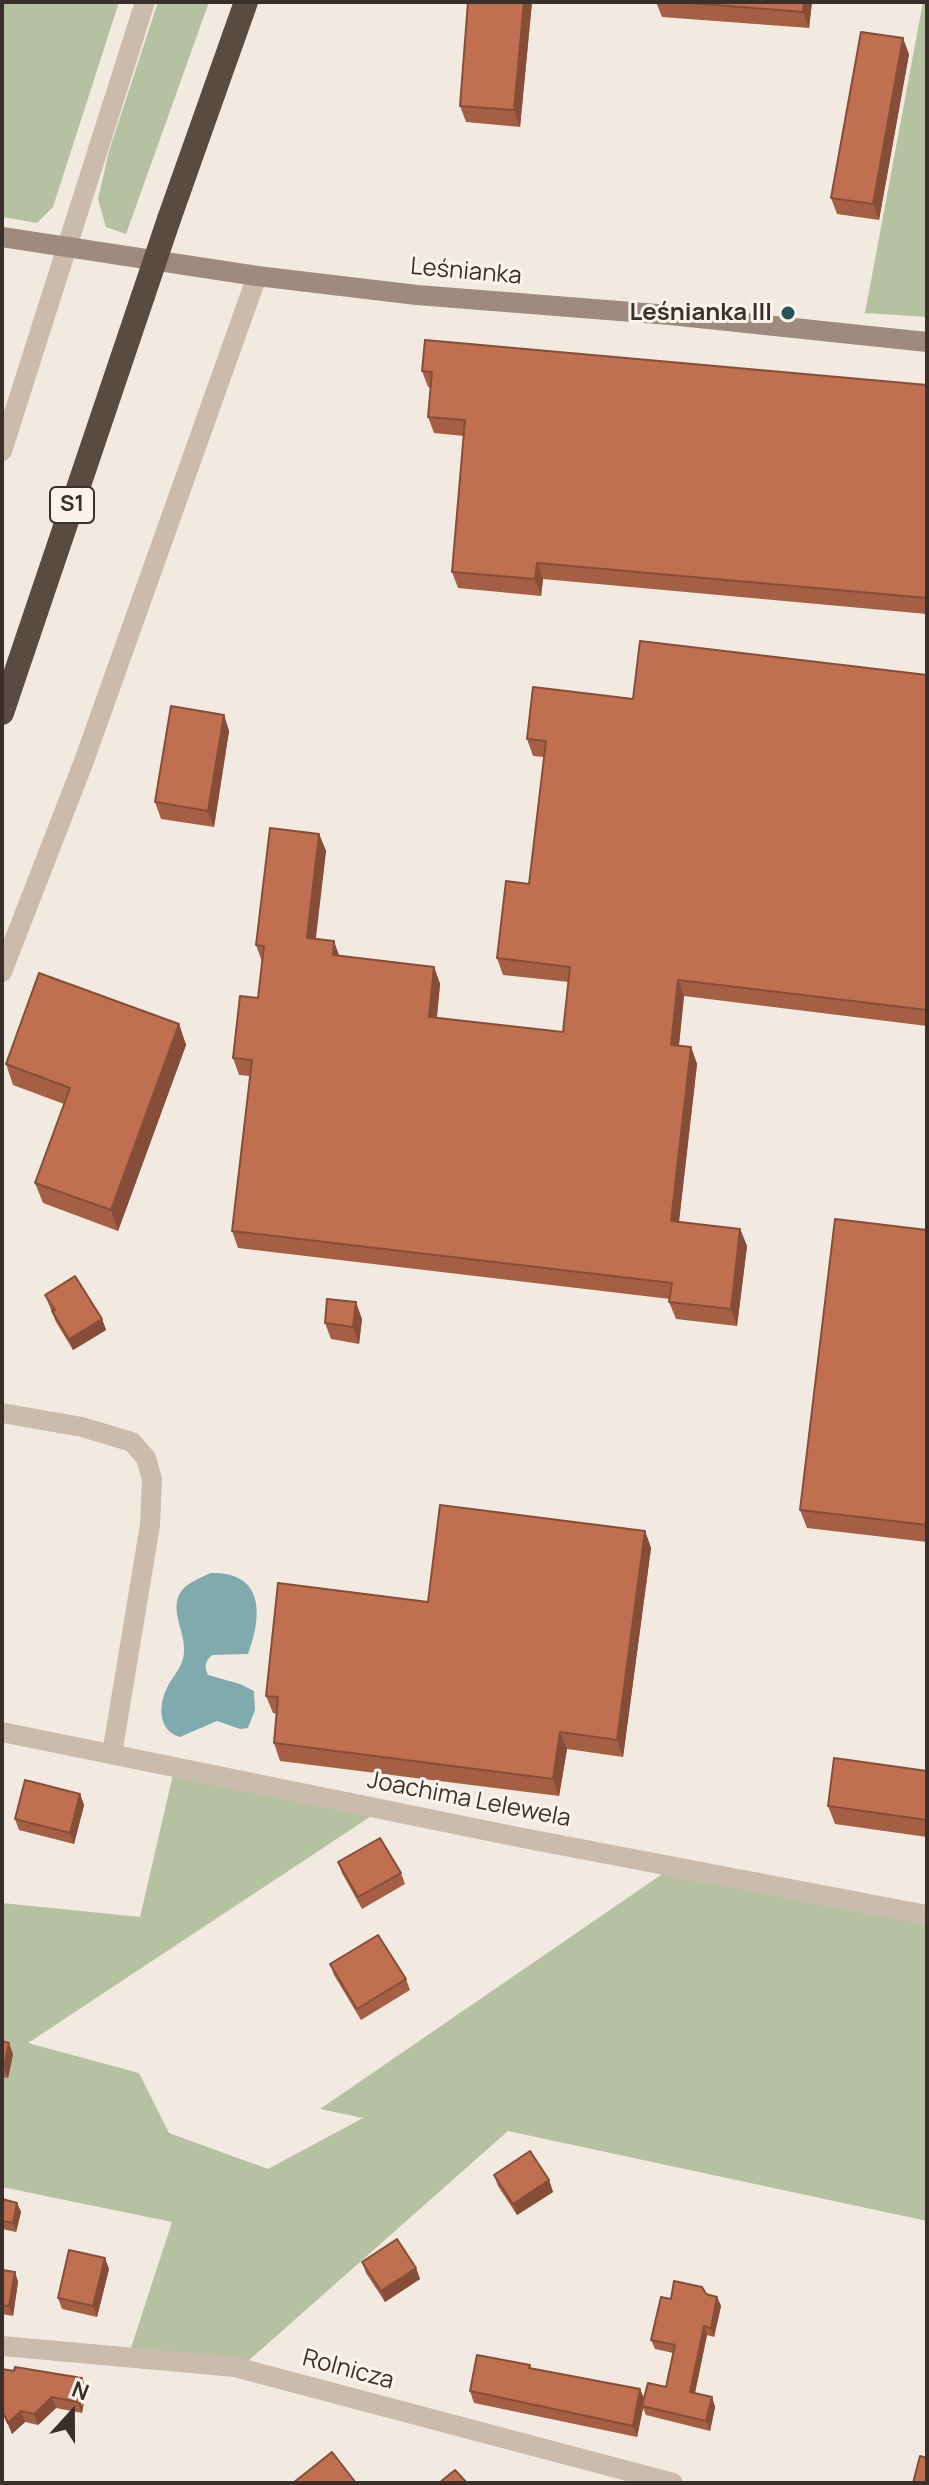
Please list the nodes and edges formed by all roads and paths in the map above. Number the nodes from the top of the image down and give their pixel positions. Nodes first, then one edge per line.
1 (145, 2) edge
2 (246, 2) edge
3 (2, 237) edge
4 (66, 246) junction
5 (257, 276) junction
6 (927, 342) edge
7 (2, 451) edge
8 (2, 713) edge
9 (2, 972) edge
10 (2, 1413) edge
11 (2, 1732) edge
12 (112, 1754) junction
13 (927, 1915) edge
14 (2, 2346) edge
15 (673, 2483) edge

1 - 4 street
2 - 8 highway, S1, bridge
3 - 4 street, Leśnianka
4 - 5 street, Leśnianka
4 - 7 street
5 - 6 street, Leśnianka
5 - 9 street
10 - 12 street
11 - 12 street, Joachima Lelewela
12 - 13 street, Joachima Lelewela
14 - 15 street, Rolnicza

